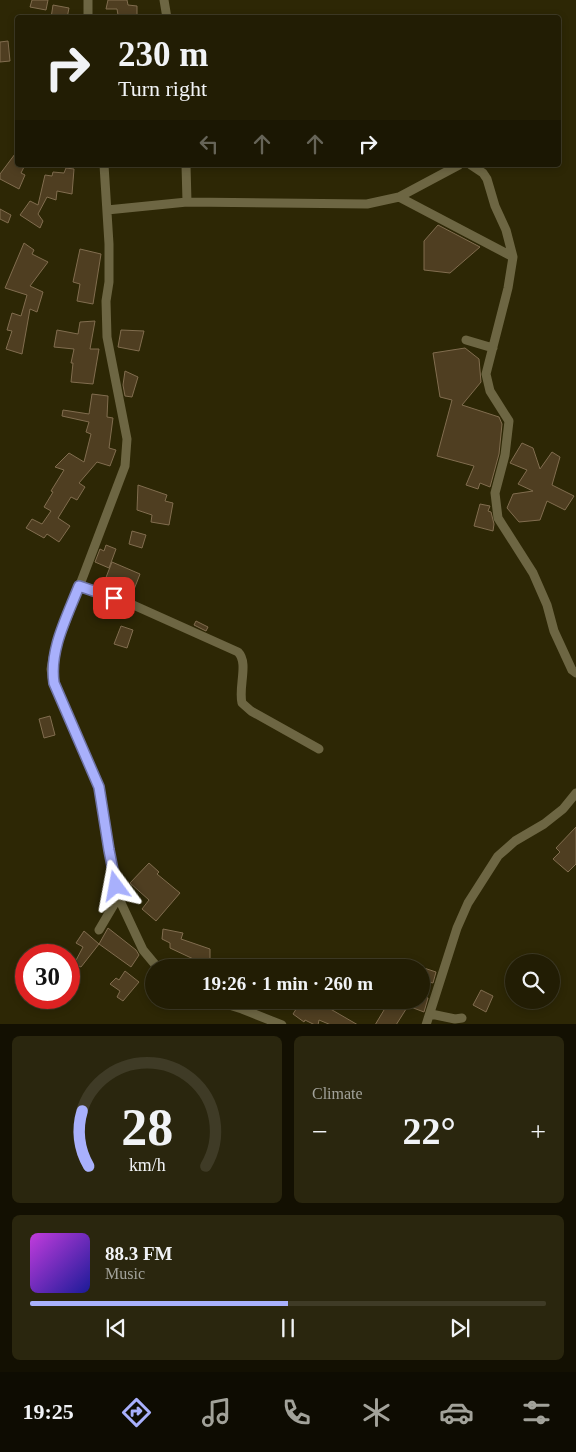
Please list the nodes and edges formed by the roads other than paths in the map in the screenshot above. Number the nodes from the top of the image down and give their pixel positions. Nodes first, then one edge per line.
1 (88, 0) edge
2 (164, 0) edge
3 (88, 15) edge
4 (166, 15) edge
5 (104, 167) edge
6 (186, 167) edge
7 (455, 167) edge
8 (474, 167) edge
9 (399, 197) junction
10 (187, 202) junction
11 (107, 210) junction
12 (513, 257) junction
13 (466, 340) dead end
14 (493, 348) junction
15 (79, 586) junction
16 (576, 673) edge
17 (319, 749) dead end
18 (576, 793) edge
19 (119, 896) junction
20 (99, 930) dead end
21 (150, 959) edge
22 (241, 1009) edge
23 (431, 1014) junction
24 (462, 1018) dead end
25 (282, 1024) edge
26 (426, 1024) edge

1 - 3 street
2 - 4 street
5 - 11 street
6 - 10 street
7 - 9 street
8 - 12 street
9 - 10 street
9 - 12 street
10 - 11 street
11 - 15 street
12 - 14 street
13 - 14 street
14 - 16 street
15 - 17 street
15 - 19 street
18 - 23 street
19 - 20 street
19 - 21 street
22 - 25 street
23 - 24 street
23 - 26 street

